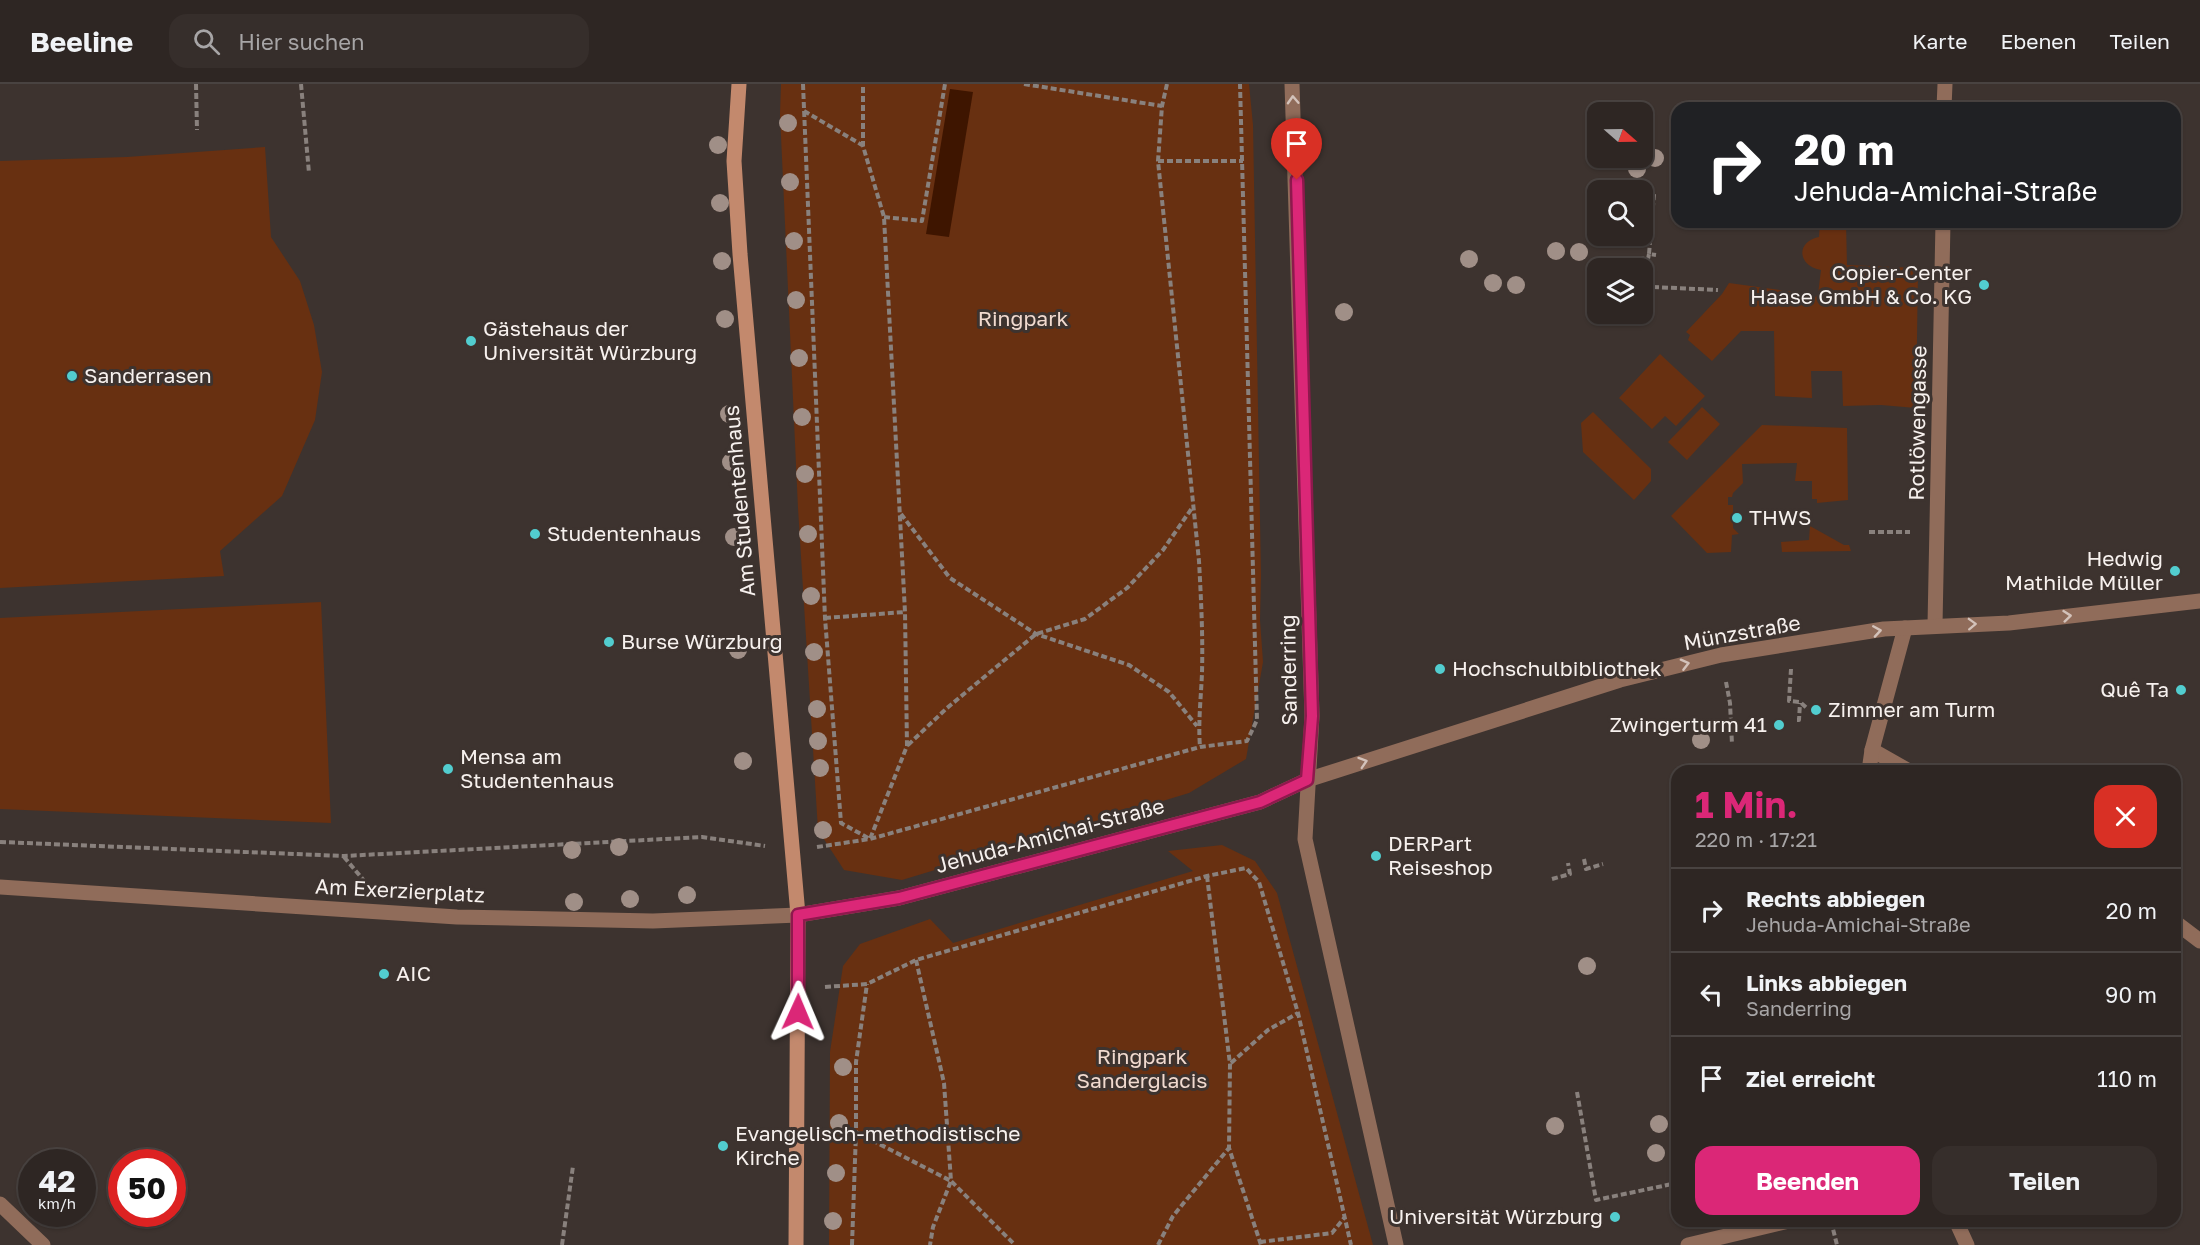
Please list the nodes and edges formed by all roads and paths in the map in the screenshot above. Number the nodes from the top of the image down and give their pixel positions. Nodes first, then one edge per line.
1 (196, 84) edge
2 (301, 84) edge
3 (739, 84) edge
4 (803, 84) edge
5 (863, 84) edge
6 (945, 84) edge
7 (1024, 84) edge
8 (1167, 84) edge
9 (1240, 84) edge
10 (1292, 84) edge
11 (1945, 84) edge
12 (1944, 102) edge
13 (1162, 105) junction
14 (804, 110) junction
15 (198, 130) dead end
16 (863, 146) junction
17 (1243, 160) junction
18 (1158, 161) junction
19 (309, 173) dead end
20 (1654, 194) dead end
21 (884, 217) junction
22 (1942, 228) edge
23 (1648, 254) junction
24 (1656, 255) dead end
25 (1648, 258) edge
26 (1653, 287) dead end
27 (1718, 290) dead end
28 (1193, 507) junction
29 (900, 513) junction
30 (1869, 532) dead end
31 (1936, 532) junction
32 (2200, 602) edge
33 (905, 612) junction
34 (825, 618) junction
35 (1935, 625) junction
36 (1905, 628) junction
37 (1036, 634) junction
38 (1721, 655) junction
39 (1790, 686) dead end
40 (1800, 702) junction
41 (1808, 709) dead end
42 (1797, 720) dead end
43 (1198, 726) junction
44 (1732, 744) dead end
45 (907, 746) junction
46 (1200, 747) junction
47 (1872, 750) junction
48 (1870, 765) edge
49 (1898, 765) edge
50 (1307, 780) junction
51 (870, 838) junction
52 (0, 842) edge
53 (792, 851) junction
54 (1584, 859) dead end
55 (1568, 863) dead end
56 (1602, 864) dead end
57 (1207, 876) junction
58 (1552, 879) dead end
59 (0, 887) edge
60 (798, 915) junction
61 (2181, 926) edge
62 (2200, 941) edge
63 (916, 960) junction
64 (867, 984) junction
65 (799, 989) junction
66 (1298, 1013) junction
67 (1230, 1064) junction
68 (1577, 1092) dead end
69 (856, 1132) junction
70 (1229, 1148) junction
71 (573, 1167) dead end
72 (951, 1181) junction
73 (1671, 1184) edge
74 (0, 1204) edge
75 (1345, 1218) junction
76 (1764, 1227) edge
77 (1832, 1227) edge
78 (1959, 1227) edge
79 (1261, 1244) edge
80 (43, 1245) edge
81 (562, 1245) edge
82 (796, 1245) edge
83 (852, 1245) edge
84 (930, 1245) edge
85 (1015, 1245) edge
86 (1158, 1245) edge
87 (1351, 1245) edge
88 (1396, 1245) edge
89 (1688, 1245) edge
90 (1837, 1245) edge
91 (1967, 1245) edge

1 - 15 path
2 - 19 path
3 - 53 main road, Am Studentenhaus
4 - 14 path
5 - 16 path
6 - 21 path
7 - 13 path
8 - 13 path
9 - 17 path
50 -> 10 street, Sanderring
11 - 12 street
13 - 18 path
14 - 16 path
14 - 34 path
16 - 21 path
17 - 18 path
17 - 46 path
18 - 28 path
20 - 23 path
21 - 29 path
22 - 31 street, Rotlöwengasse
23 - 24 path
23 - 25 path
26 - 27 path
28 - 37 path
28 - 43 path
29 - 33 path
29 - 37 path
30 - 31 path
31 - 35 street, Rotlöwengasse
35 -> 32 street, Münzstraße
33 - 34 path
33 - 45 path
34 - 51 path
35 - 36 street, Münzstraße
38 -> 36 street, Münzstraße
36 - 47 street
37 - 43 path
37 - 45 path
38 - 44 path
50 -> 38 street, Münzstraße
39 - 40 path
40 - 41 path
40 - 42 path
43 - 46 path
45 - 51 path
46 - 51 path
47 - 48 street
47 - 49 street
50 - 60 street, Jehuda-Amichai-Straße
50 - 88 street, Sanderring
51 - 53 path
52 - 53 path
53 - 60 main road, Am Studentenhaus
54 - 56 path
55 - 58 path
57 - 63 path
57 - 66 path
57 - 67 path
59 - 60 street, Am Exerzierplatz
60 - 65 main road, Am Studentenhaus
61 - 62 street
63 - 64 path
63 - 72 path
64 - 65 path
64 - 69 path
65 - 82 main road, Am Studentenhaus
66 - 67 path
66 - 75 path
67 - 70 path
68 - 73 path
69 - 72 path
69 - 83 path
70 - 79 path
70 - 86 path
71 - 81 path
72 - 84 path
72 - 85 path
74 - 80 street
75 - 79 path
75 - 87 path
76 - 89 street
77 - 90 path
78 - 91 street

